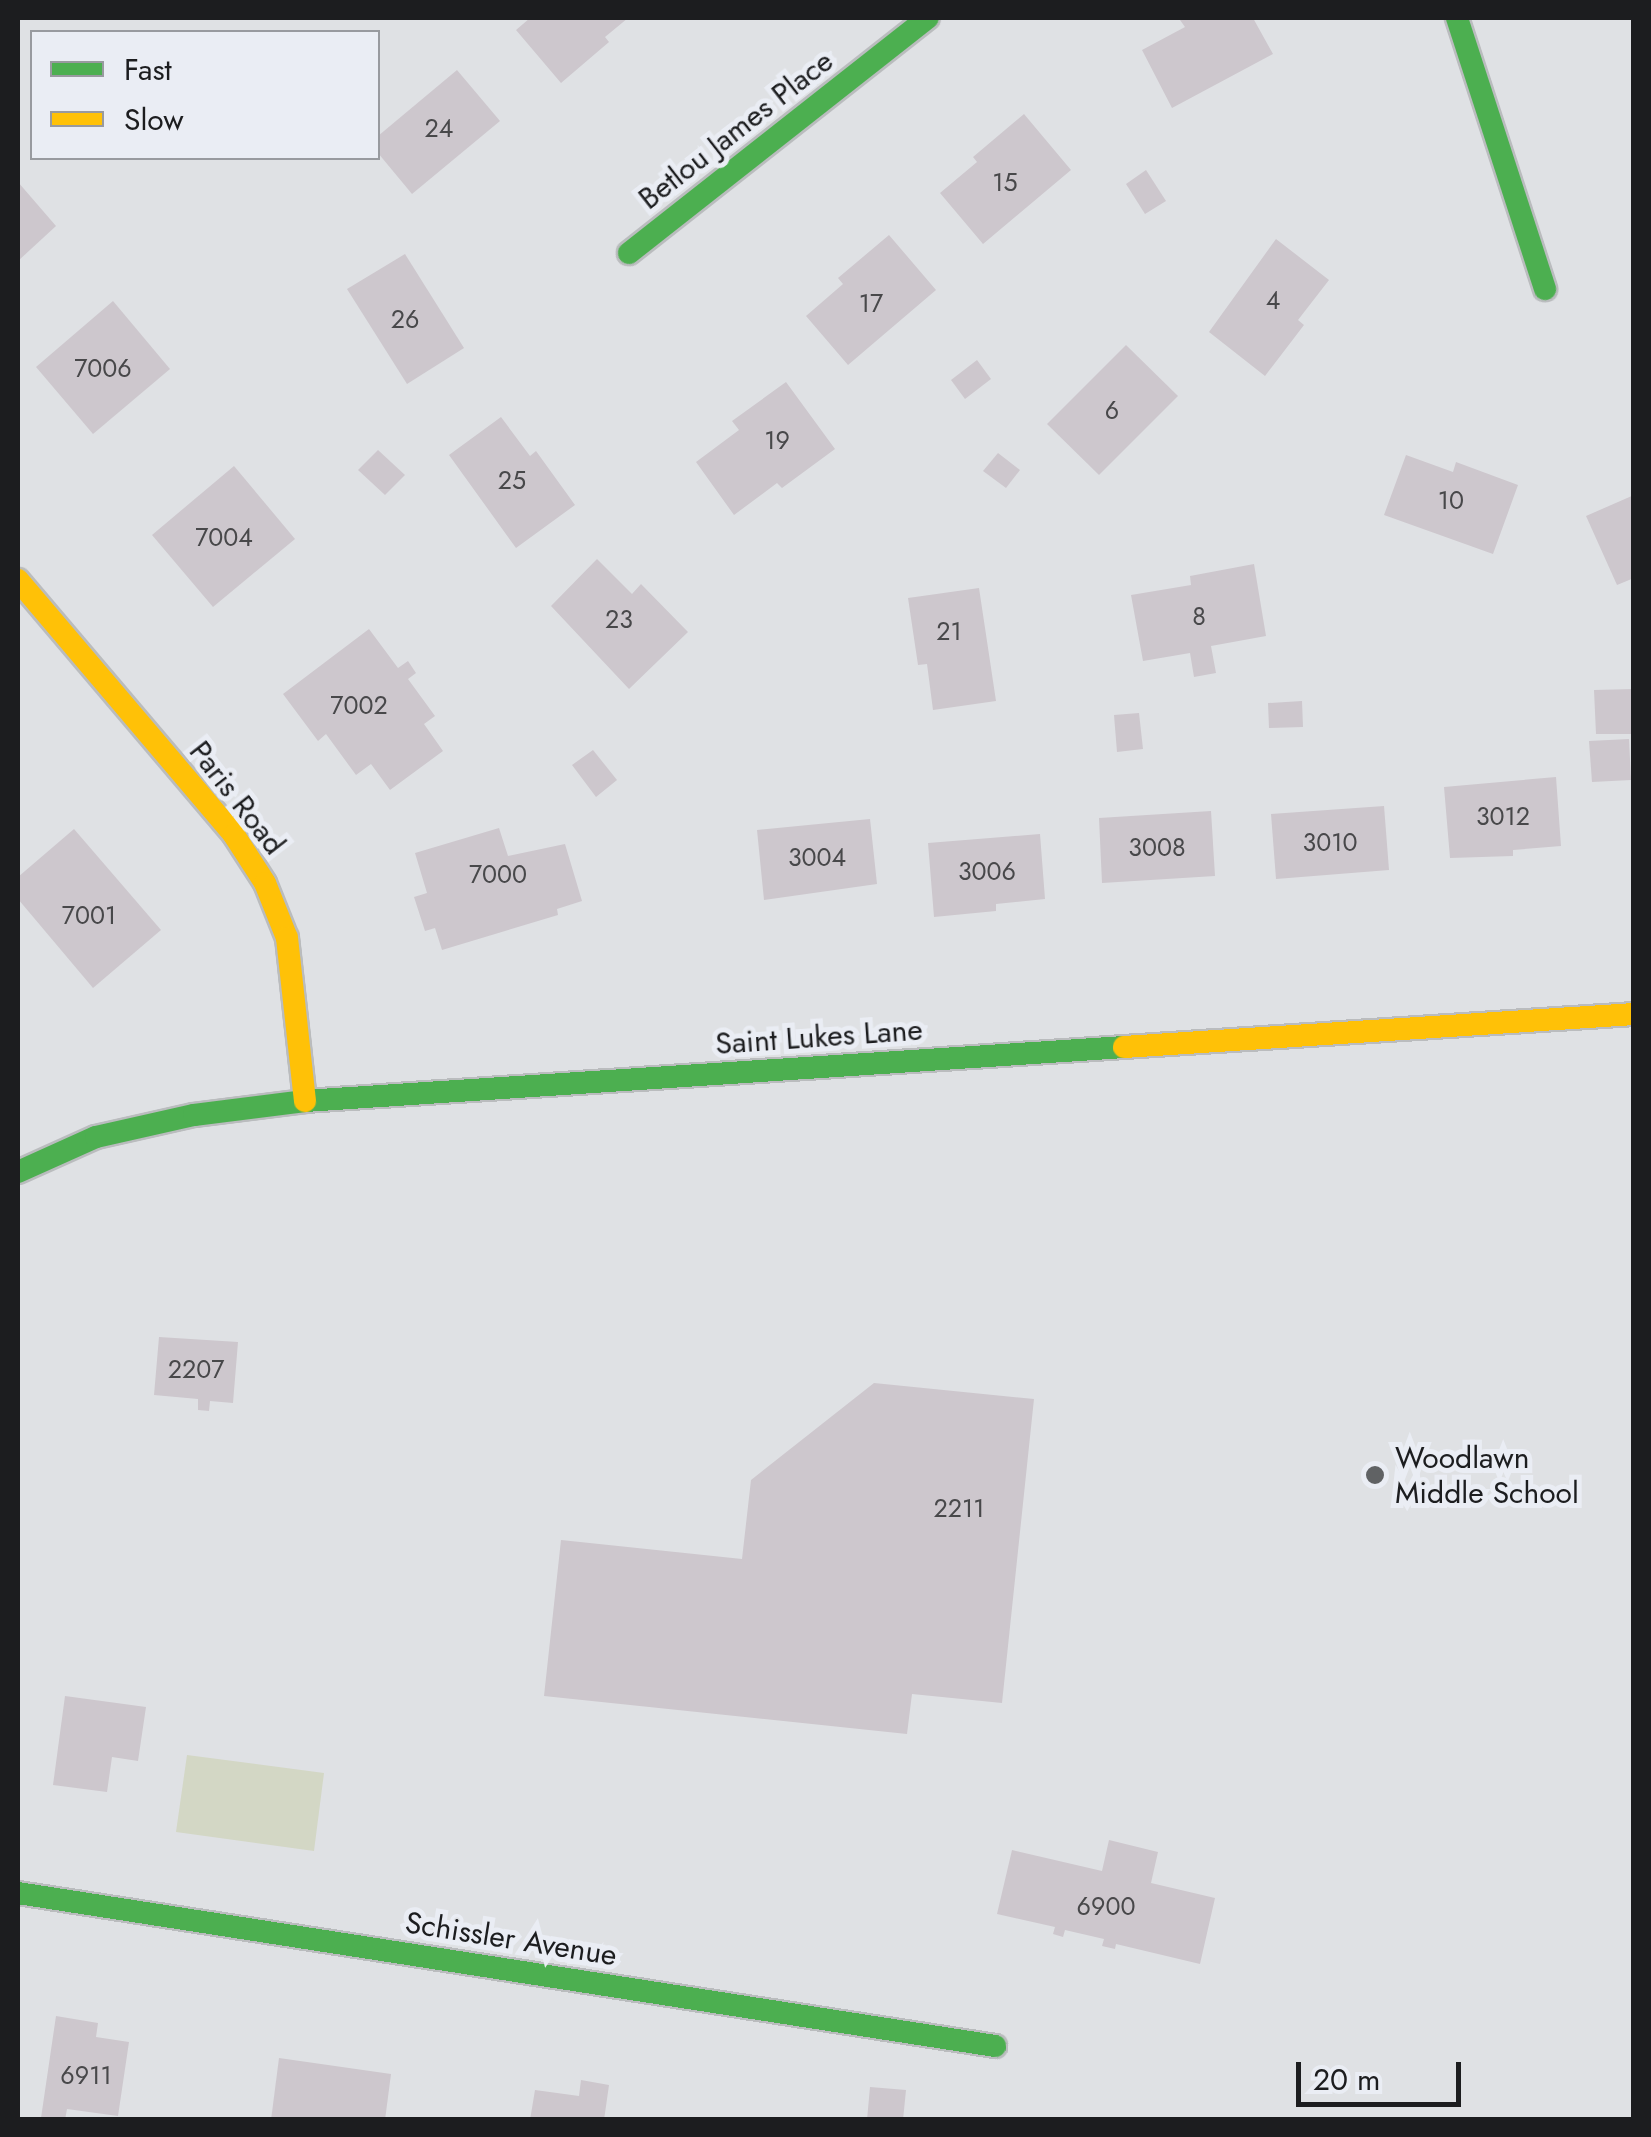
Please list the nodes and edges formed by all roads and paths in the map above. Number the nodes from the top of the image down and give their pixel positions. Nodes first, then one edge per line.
1 (928, 18) edge
2 (1457, 18) edge
3 (629, 253) dead end
4 (1544, 289) dead end
5 (18, 580) edge
6 (1634, 1014) edge
7 (305, 1100) junction
8 (18, 1172) edge
9 (18, 1892) edge
10 (995, 2046) dead end

1 - 3 street, Betlou James Place
2 - 4 street
5 - 7 street, Paris Road
6 - 7 street, Saint Lukes Lane
7 - 8 street, Saint Lukes Lane
9 - 10 street, Schissler Avenue

